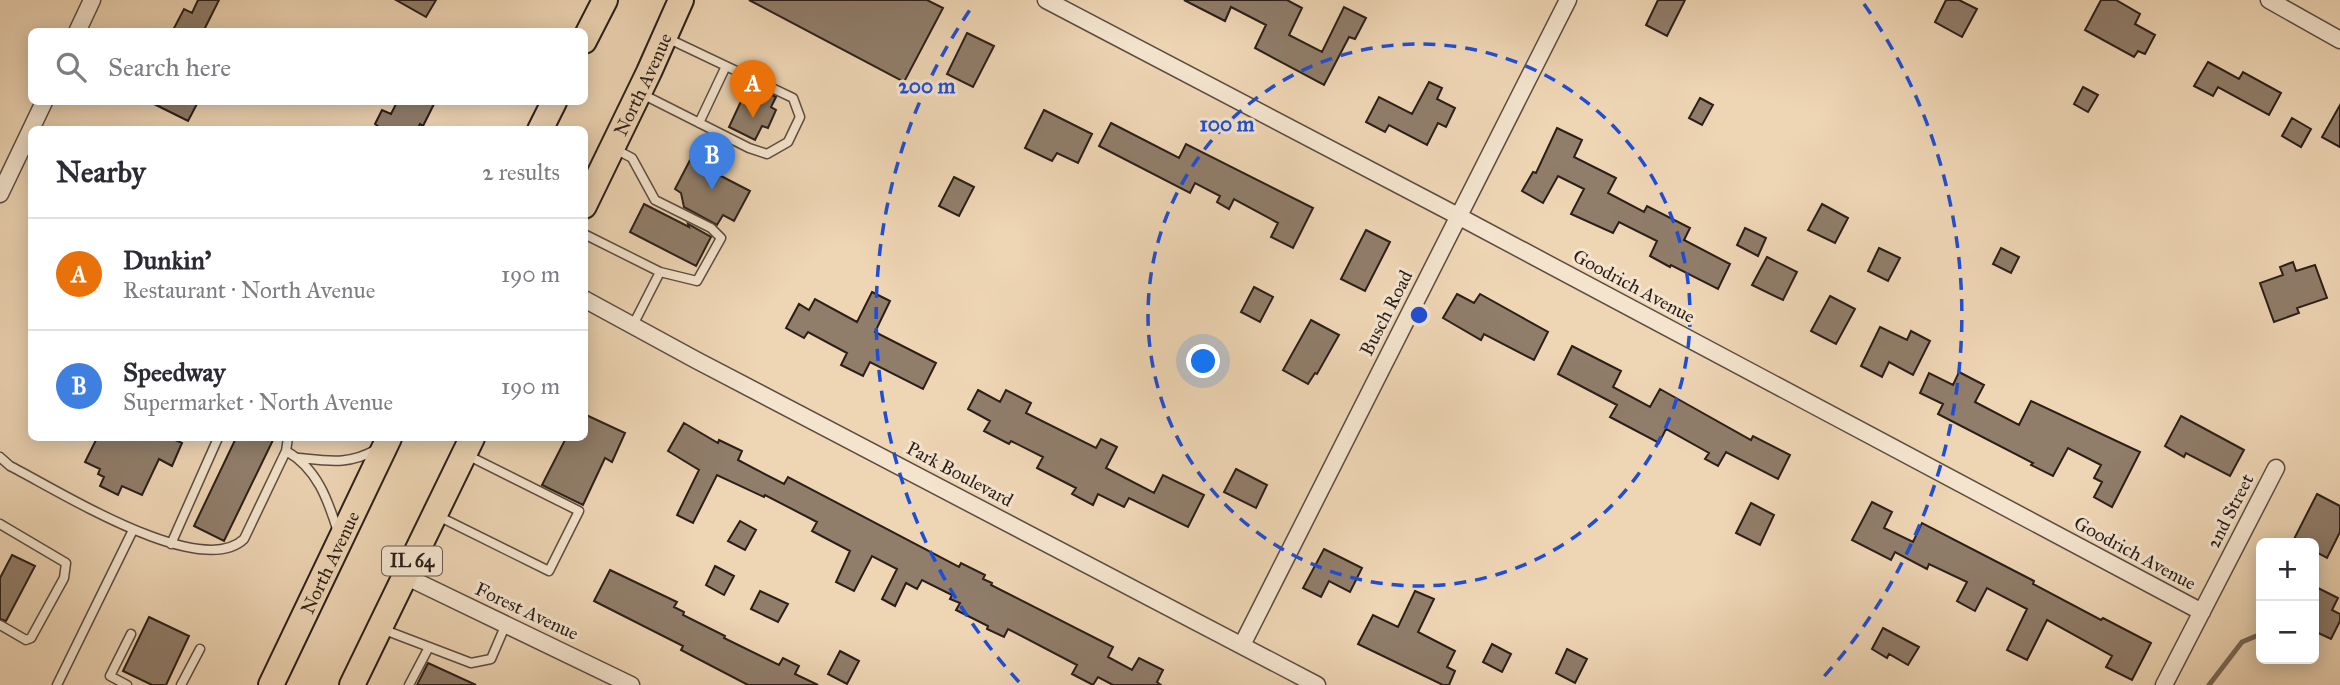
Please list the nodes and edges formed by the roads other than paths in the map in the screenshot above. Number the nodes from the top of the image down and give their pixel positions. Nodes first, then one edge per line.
1 (92, 0) edge
2 (605, 0) edge
3 (681, 0) edge
4 (1046, 0) edge
5 (1568, 0) edge
6 (2269, 0) edge
7 (79, 28) edge
8 (588, 33) edge
9 (665, 37) junction
10 (2340, 40) edge
11 (726, 66) junction
12 (639, 93) junction
13 (43, 105) edge
14 (552, 105) edge
15 (699, 123) junction
16 (33, 126) edge
17 (542, 126) edge
18 (28, 135) edge
19 (612, 148) junction
20 (0, 194) edge
21 (588, 198) edge
22 (1458, 216) junction
23 (588, 236) edge
24 (660, 272) junction
25 (588, 301) edge
26 (632, 326) junction
27 (217, 441) edge
28 (288, 441) edge
29 (386, 441) edge
30 (388, 441) edge
31 (468, 446) edge
32 (286, 451) junction
33 (0, 457) edge
34 (299, 458) junction
35 (2276, 468) dead end
36 (435, 514) junction
37 (0, 524) edge
38 (133, 530) junction
39 (341, 539) junction
40 (171, 544) junction
41 (405, 576) junction
42 (320, 584) junction
43 (2202, 612) junction
44 (506, 624) junction
45 (0, 625) edge
46 (380, 628) junction
47 (131, 634) dead end
48 (1242, 645) junction
49 (429, 647) junction
50 (200, 649) dead end
51 (57, 685) edge
52 (127, 685) edge
53 (181, 685) edge
54 (260, 685) edge
55 (271, 685) edge
56 (352, 685) edge
57 (409, 685) edge
58 (631, 685) edge
59 (1317, 685) edge
60 (2164, 685) edge

1 - 7 street
2 - 8 main road
3 - 9 main road, North Avenue
4 - 22 street, Goodrich Avenue
5 - 22 street, Busch Road
6 - 10 street
9 - 11 lane
9 - 12 main road, North Avenue
11 - 15 lane
11 - 15 lane
12 - 15 lane
12 - 19 main road, North Avenue
13 - 16 street
14 - 17 main road
18 - 20 street
19 - 21 main road, North Avenue
19 - 24 lane
22 - 43 street, Goodrich Avenue
22 - 48 street, Busch Road
23 - 24 lane
24 - 26 lane
25 - 26 street, Park Boulevard
26 - 48 street, Park Boulevard
27 - 40 lane
28 - 32 lane
29 - 34 lane
30 - 39 main road, North Avenue
31 - 36 main road, IL 64
31 - 36 lane
32 - 34 lane
32 - 40 lane
33 - 38 lane
34 - 39 lane
35 - 43 street, 2nd Street
36 - 41 main road, IL 64
37 - 45 lane
38 - 40 lane
38 - 51 lane
39 - 42 main road, North Avenue
41 - 44 street, Forest Avenue
41 - 46 main road, IL 64
42 - 54 main road
42 - 55 main road, North Avenue
43 - 60 street, 2nd Street
44 - 49 lane
44 - 58 street, Forest Avenue
46 - 49 lane
46 - 56 main road, IL 64
47 - 52 lane
48 - 59 street, Park Boulevard
49 - 57 lane
50 - 53 lane

